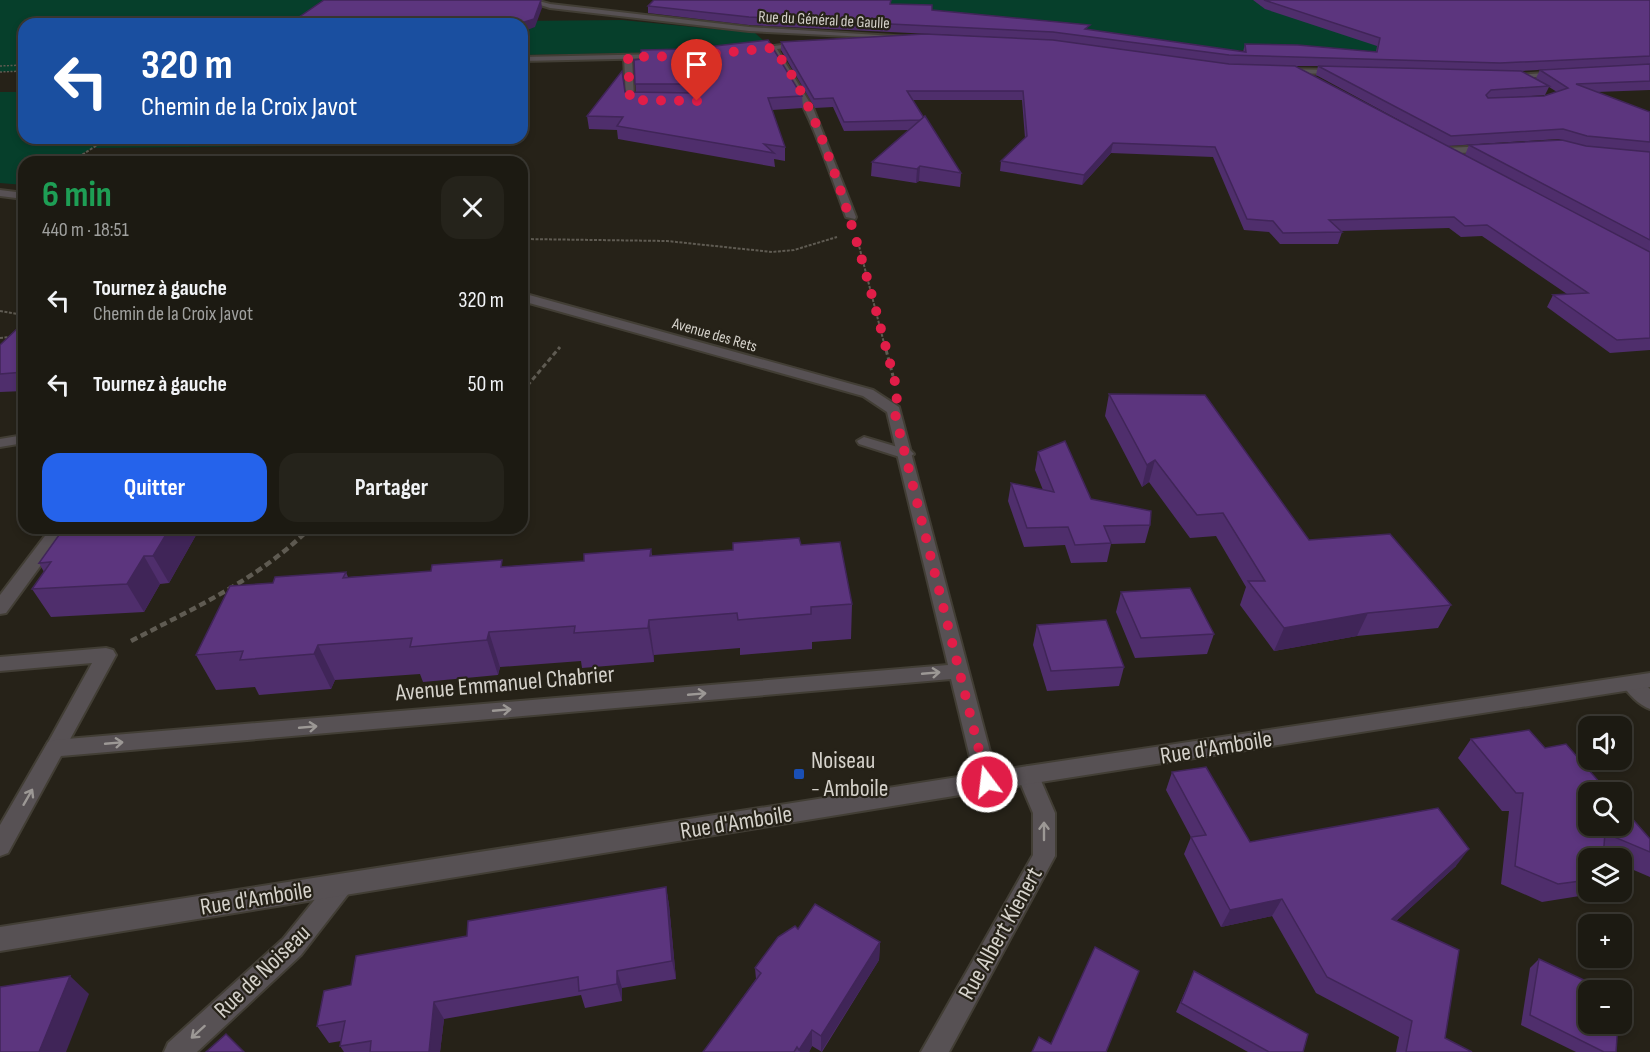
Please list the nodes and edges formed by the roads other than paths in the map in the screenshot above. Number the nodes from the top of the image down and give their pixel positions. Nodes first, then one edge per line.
1 (538, 0) edge
2 (833, 43) edge
3 (809, 44) edge
4 (773, 48) junction
5 (742, 51) edge
6 (669, 56) edge
7 (628, 57) junction
8 (528, 59) edge
9 (1276, 70) edge
10 (1297, 71) junction
11 (1345, 72) edge
12 (1570, 73) edge
13 (1497, 76) edge
14 (1521, 76) junction
15 (1314, 80) edge
16 (1540, 86) edge
17 (652, 100) edge
18 (1434, 146) edge
19 (1502, 148) edge
20 (1444, 151) junction
21 (1465, 162) edge
22 (0, 193) edge
23 (18, 195) edge
24 (851, 217) road end
25 (528, 299) edge
26 (18, 440) edge
27 (864, 441) dead end
28 (0, 443) edge
29 (906, 454) junction
30 (56, 534) edge
31 (0, 608) edge
32 (0, 664) edge
33 (958, 671) junction
34 (1641, 682) edge
35 (1650, 701) edge
36 (56, 748) junction
37 (1028, 775) junction
38 (987, 782) junction
39 (0, 846) edge
40 (341, 885) junction
41 (0, 939) edge
42 (177, 1052) edge
43 (934, 1052) edge

1 - 2 street, Rue du Général de Gaulle
3 - 4 street
4 - 5 street
4 - 24 street
6 - 7 street
7 - 8 street
7 - 17 street
9 - 10 street
10 - 11 street
10 - 15 street
12 - 14 street
13 - 14 street
14 - 16 street
18 - 20 street
19 - 20 street
20 - 21 street
22 - 23 street
25 - 29 street, Avenue des Rets
26 - 28 street
27 - 29 street
29 - 33 street
30 - 31 street
32 - 36 street
36 -> 33 street, Avenue Emmanuel Chabrier
33 - 38 street
34 - 35 street
34 - 37 street, Rue d'Amboile
39 -> 36 street
37 - 38 street, Rue d'Amboile
43 -> 37 street, Rue Albert Kienert
38 - 40 street, Rue d'Amboile
40 - 41 street, Rue d'Amboile
40 -> 42 street, Rue de Noiseau

